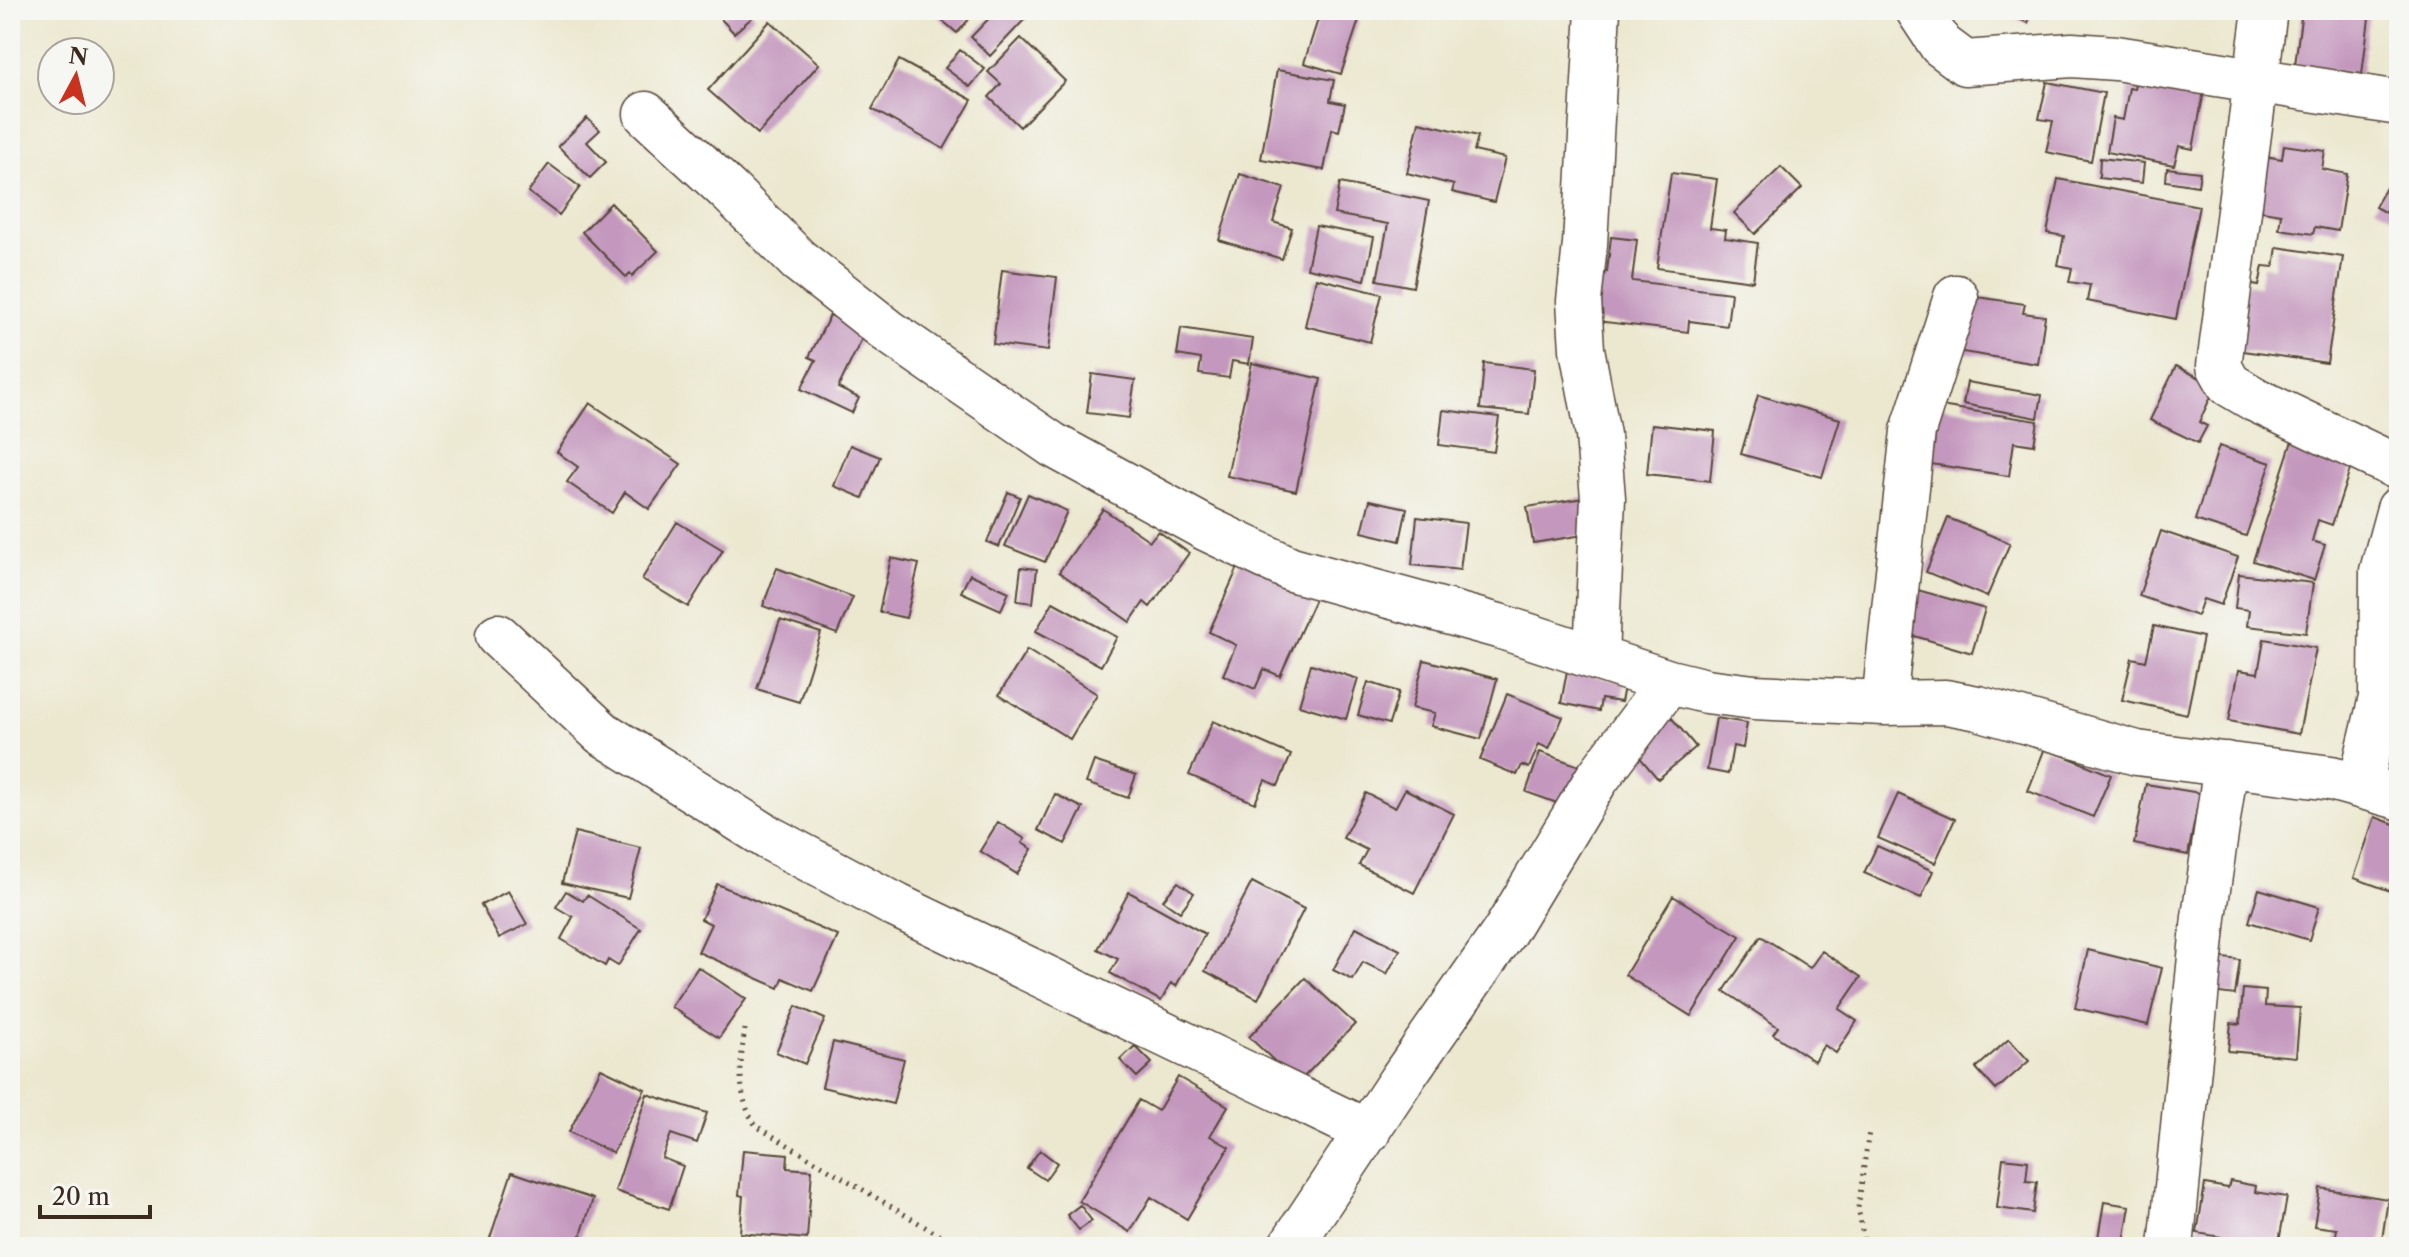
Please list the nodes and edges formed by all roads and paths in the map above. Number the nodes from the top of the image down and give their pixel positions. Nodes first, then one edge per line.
1 (1598, 10) edge
2 (1918, 10) edge
3 (2265, 10) edge
4 (2255, 78) junction
5 (2399, 103) edge
6 (646, 114) dead end
7 (1956, 297) dead end
8 (2399, 468) edge
9 (2399, 509) edge
10 (498, 636) dead end
11 (1596, 656) junction
12 (1669, 682) junction
13 (1884, 703) junction
14 (2226, 764) junction
15 (2379, 792) edge
16 (745, 1029) dead end
17 (1869, 1131) dead end
18 (1368, 1132) junction
19 (959, 1247) edge
20 (1290, 1247) edge
21 (1865, 1247) edge
22 (2171, 1247) edge

1 - 11 street
2 - 4 street
3 - 4 street
4 - 5 street
4 - 8 street
6 - 11 street
7 - 13 street
9 - 15 street
10 - 18 street
11 - 12 street
12 - 13 street
12 - 18 street
13 - 14 street
14 - 15 street
14 - 22 street
16 - 19 path
17 - 21 path
18 - 20 street

